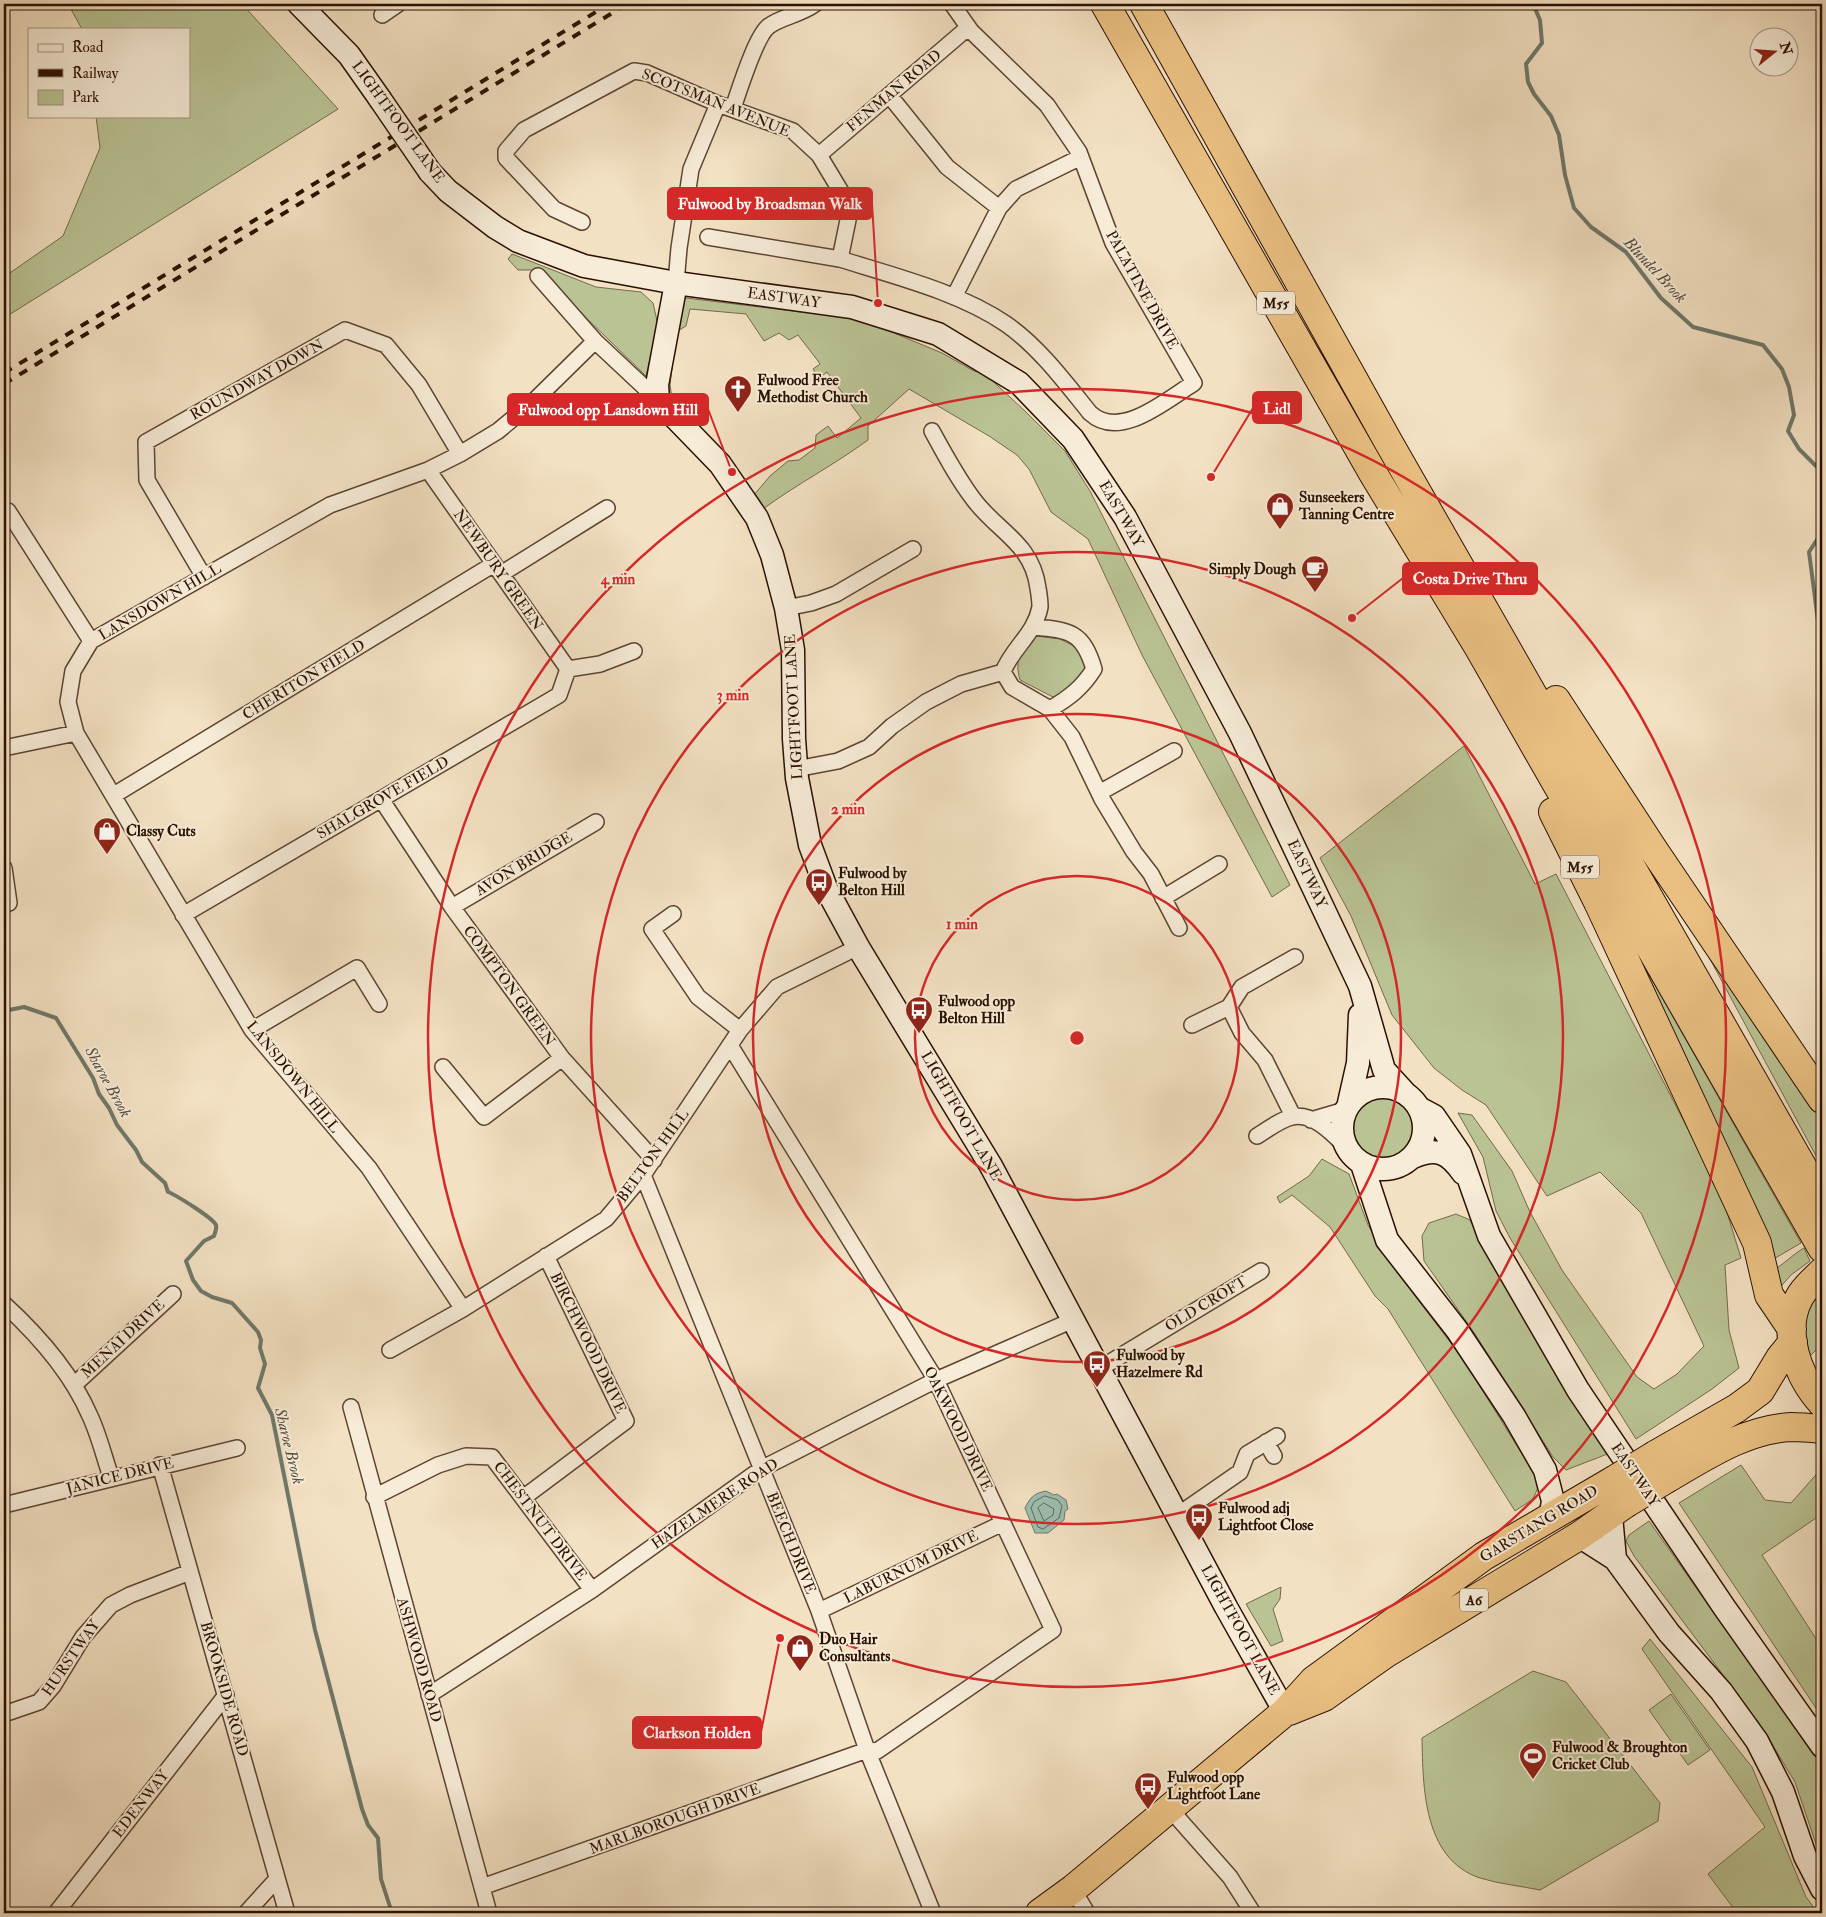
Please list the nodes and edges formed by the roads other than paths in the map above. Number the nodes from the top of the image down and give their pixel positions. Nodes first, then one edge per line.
1 (299, 4) edge
2 (398, 4) edge
3 (815, 4) edge
4 (952, 4) edge
5 (1105, 4) edge
6 (1144, 4) edge
7 (382, 15) dead end
8 (970, 31) junction
9 (889, 95) junction
10 (726, 106) junction
11 (819, 154) junction
12 (1081, 157) junction
13 (999, 208) junction
14 (582, 222) dead end
15 (708, 238) dead end
16 (840, 259) junction
17 (538, 276) dead end
18 (676, 283) junction
19 (954, 297) junction
20 (596, 341) junction
21 (658, 400) junction
22 (932, 431) dead end
23 (1390, 443) junction
24 (460, 454) junction
25 (428, 470) junction
26 (1374, 475) junction
27 (607, 508) dead end
28 (4, 514) edge
29 (913, 549) dead end
30 (498, 569) junction
31 (204, 577) junction
32 (786, 608) junction
33 (1034, 627) junction
34 (91, 641) junction
35 (634, 651) dead end
36 (568, 669) junction
37 (1003, 672) junction
38 (1050, 709) junction
39 (76, 733) junction
40 (4, 748) edge
41 (1174, 751) dead end
42 (796, 769) junction
43 (1099, 793) junction
44 (114, 796) junction
45 (381, 799) junction
46 (596, 822) dead end
47 (1219, 864) dead end
48 (4, 868) edge
49 (1164, 898) junction
50 (9, 903) dead end
51 (452, 907) junction
52 (673, 914) dead end
53 (183, 915) junction
54 (1179, 928) dead end
55 (858, 947) junction
56 (1295, 957) dead end
57 (1360, 986) junction
58 (379, 1004) dead end
59 (1229, 1007) junction
60 (1192, 1025) dead end
61 (252, 1030) junction
62 (740, 1030) junction
63 (731, 1047) junction
64 (562, 1058) junction
65 (443, 1067) dead end
66 (1822, 1099) edge
67 (1412, 1100) junction
68 (1348, 1107) junction
69 (1292, 1116) junction
70 (1311, 1120) junction
71 (1257, 1136) dead end
72 (1346, 1147) junction
73 (654, 1160) junction
74 (1409, 1160) junction
75 (1362, 1164) junction
76 (643, 1175) junction
77 (1474, 1189) junction
78 (1822, 1201) edge
79 (1387, 1240) junction
80 (1819, 1242) edge
81 (546, 1256) junction
82 (1261, 1270) dead end
83 (1822, 1272) edge
84 (173, 1294) dead end
85 (4, 1304) edge
86 (463, 1309) junction
87 (1073, 1320) junction
88 (1792, 1336) junction
89 (390, 1350) dead end
90 (1099, 1369) junction
91 (936, 1380) junction
92 (74, 1385) junction
93 (1822, 1402) edge
94 (351, 1407) dead end
95 (1822, 1429) edge
96 (237, 1448) dead end
97 (1274, 1456) dead end
98 (160, 1465) junction
99 (1661, 1466) junction
100 (762, 1468) junction
101 (1545, 1470) junction
102 (111, 1477) junction
103 (1587, 1496) junction
104 (374, 1497) junction
105 (523, 1498) junction
106 (1617, 1500) junction
107 (4, 1505) edge
108 (1178, 1515) junction
109 (1550, 1518) junction
110 (1003, 1523) junction
111 (1579, 1536) junction
112 (1615, 1559) junction
113 (190, 1572) junction
114 (592, 1590) junction
115 (819, 1611) junction
116 (429, 1695) junction
117 (226, 1696) junction
118 (1285, 1712) junction
119 (4, 1714) edge
120 (1822, 1746) edge
121 (867, 1750) junction
122 (1169, 1808) junction
123 (277, 1879) junction
124 (482, 1888) junction
125 (1073, 1889) junction
126 (1822, 1889) edge
127 (56, 1913) edge
128 (246, 1913) edge
129 (287, 1913) edge
130 (489, 1913) edge
131 (933, 1913) edge
132 (1040, 1913) edge
133 (1087, 1913) edge
134 (1254, 1913) edge

1 - 18 main road, LIGHTFOOT LANE, bridge
2 - 7 street
3 - 10 street
4 - 8 street, PALATINE DRIVE
5 - 26 highway, M55
6 - 23 highway, M55
8 - 9 street, FENMAN ROAD
8 - 12 street, PALATINE DRIVE
9 - 11 street, FENMAN ROAD
9 - 13 street
10 - 11 street, SCOTSMAN AVENUE
10 - 14 street, SCOTSMAN AVENUE
10 - 18 street
11 - 16 street, SCOTSMAN AVENUE
12 - 13 street
12 - 19 street, PALATINE DRIVE
13 - 19 street
15 - 16 street
16 - 19 street
17 - 20 street, LIGHTFOOT LANE
18 - 21 main road
18 - 57 main road, EASTWAY
20 - 21 street, LIGHTFOOT LANE
20 - 24 street, LANSDOWN HILL
21 - 32 main road, LIGHTFOOT LANE
22 - 33 street
23 - 66 highway, M55
23 - 78 highway, M55
24 - 25 street, LANSDOWN HILL
24 - 31 street, ROUNDWAY DOWN
25 - 30 street, NEWBURY GREEN
25 - 31 street, LANSDOWN HILL
26 - 80 highway, M55
26 - 88 highway, M55
27 - 30 street, CHERITON FIELD
28 - 34 street
29 - 32 street
30 - 36 street, NEWBURY GREEN
30 - 44 street, CHERITON FIELD
31 - 34 street, LANSDOWN HILL
32 - 42 main road, LIGHTFOOT LANE
33 - 37 street
33 - 38 street
34 - 39 street, LANSDOWN HILL
35 - 36 street
36 - 45 street, SHALGROVE FIELD
37 - 38 street
37 - 42 street
38 - 43 street
39 - 40 street
39 - 44 street, LANSDOWN HILL
41 - 43 street
42 - 55 main road, LIGHTFOOT LANE
43 - 49 street
44 - 53 street, LANSDOWN HILL
45 - 51 street, COMPTON GREEN
45 - 53 street, SHALGROVE FIELD
46 - 51 street, AVON BRIDGE
47 - 49 street
48 - 50 street
49 - 54 street
51 - 64 street, COMPTON GREEN
52 - 62 street
53 - 61 street, LANSDOWN HILL
55 - 62 street, BELTON HILL
55 - 87 main road, LIGHTFOOT LANE
56 - 59 street
57 - 67 main road, EASTWAY
57 - 68 main road, EASTWAY
58 - 61 street
59 - 60 street
59 - 69 street
61 - 86 street, LANSDOWN HILL
62 - 63 street, BELTON HILL
63 - 73 street, BELTON HILL
63 - 91 street, OAKWOOD DRIVE
64 - 65 street
64 - 73 street, COMPTON GREEN
67 - 68 main road
67 - 74 main road
67 - 77 main road, EASTWAY
68 - 70 street
68 - 72 main road
69 - 70 street
69 - 71 street
70 - 72 street
72 - 75 main road
73 - 76 street, BELTON HILL
74 - 75 main road
74 - 77 main road, EASTWAY
74 - 79 main road
75 - 79 main road
76 - 81 street, BELTON HILL
76 - 100 street, BEECH DRIVE
77 - 120 main road, EASTWAY
79 - 101 main road
81 - 86 street, BELTON HILL
81 - 105 street, BIRCHWOOD DRIVE
82 - 90 street, OLD CROFT
83 - 88 highway, A6
84 - 92 street, MENAI DRIVE
85 - 92 street
86 - 89 street, BELTON HILL
87 - 90 main road, LIGHTFOOT LANE
87 - 91 street, HAZELMERE ROAD
88 - 93 highway, A6
88 - 99 highway, GARSTANG ROAD / A6
90 - 108 main road, LIGHTFOOT LANE
91 - 100 street, HAZELMERE ROAD
91 - 110 street, OAKWOOD DRIVE
92 - 102 street
94 - 104 street, ASHWOOD ROAD
95 - 99 highway, GARSTANG ROAD / A6
96 - 98 street, JANICE DRIVE
97 - 108 street
98 - 102 street, JANICE DRIVE
98 - 113 street, BROOKSIDE ROAD
99 - 106 highway, GARSTANG ROAD / A6, bridge
100 - 114 street, HAZELMERE ROAD
100 - 115 street, BEECH DRIVE
101 - 103 main road
101 - 109 main road
102 - 107 street, JANICE DRIVE
103 - 106 highway, GARSTANG ROAD / A6
103 - 109 highway, GARSTANG ROAD / A6
104 - 105 street, CHESTNUT DRIVE
104 - 116 street, ASHWOOD ROAD
105 - 114 street, CHESTNUT DRIVE
106 - 111 highway, GARSTANG ROAD / A6
106 - 112 main road
108 - 118 main road, LIGHTFOOT LANE
109 - 118 highway, GARSTANG ROAD / A6
110 - 115 street, LABURNUM DRIVE
110 - 121 street, OAKWOOD DRIVE
111 - 112 main road
111 - 118 highway, GARSTANG ROAD / A6
112 - 126 main road
113 - 117 street, BROOKSIDE ROAD
113 - 119 street, HURSTWAY
114 - 116 street, HAZELMERE ROAD
115 - 121 street, BEECH DRIVE
116 - 124 street, ASHWOOD ROAD
117 - 123 street, BROOKSIDE ROAD
117 - 127 street, EDENWAY
118 - 122 highway, GARSTANG ROAD / A6
121 - 124 street, MARLBOROUGH DRIVE
121 - 131 street, BEECH DRIVE
122 - 125 highway, GARSTANG ROAD / A6
122 - 134 street
123 - 128 street
123 - 129 street, BROOKSIDE ROAD
124 - 130 street, ASHWOOD ROAD
125 - 132 highway, GARSTANG ROAD / A6
125 - 133 street

